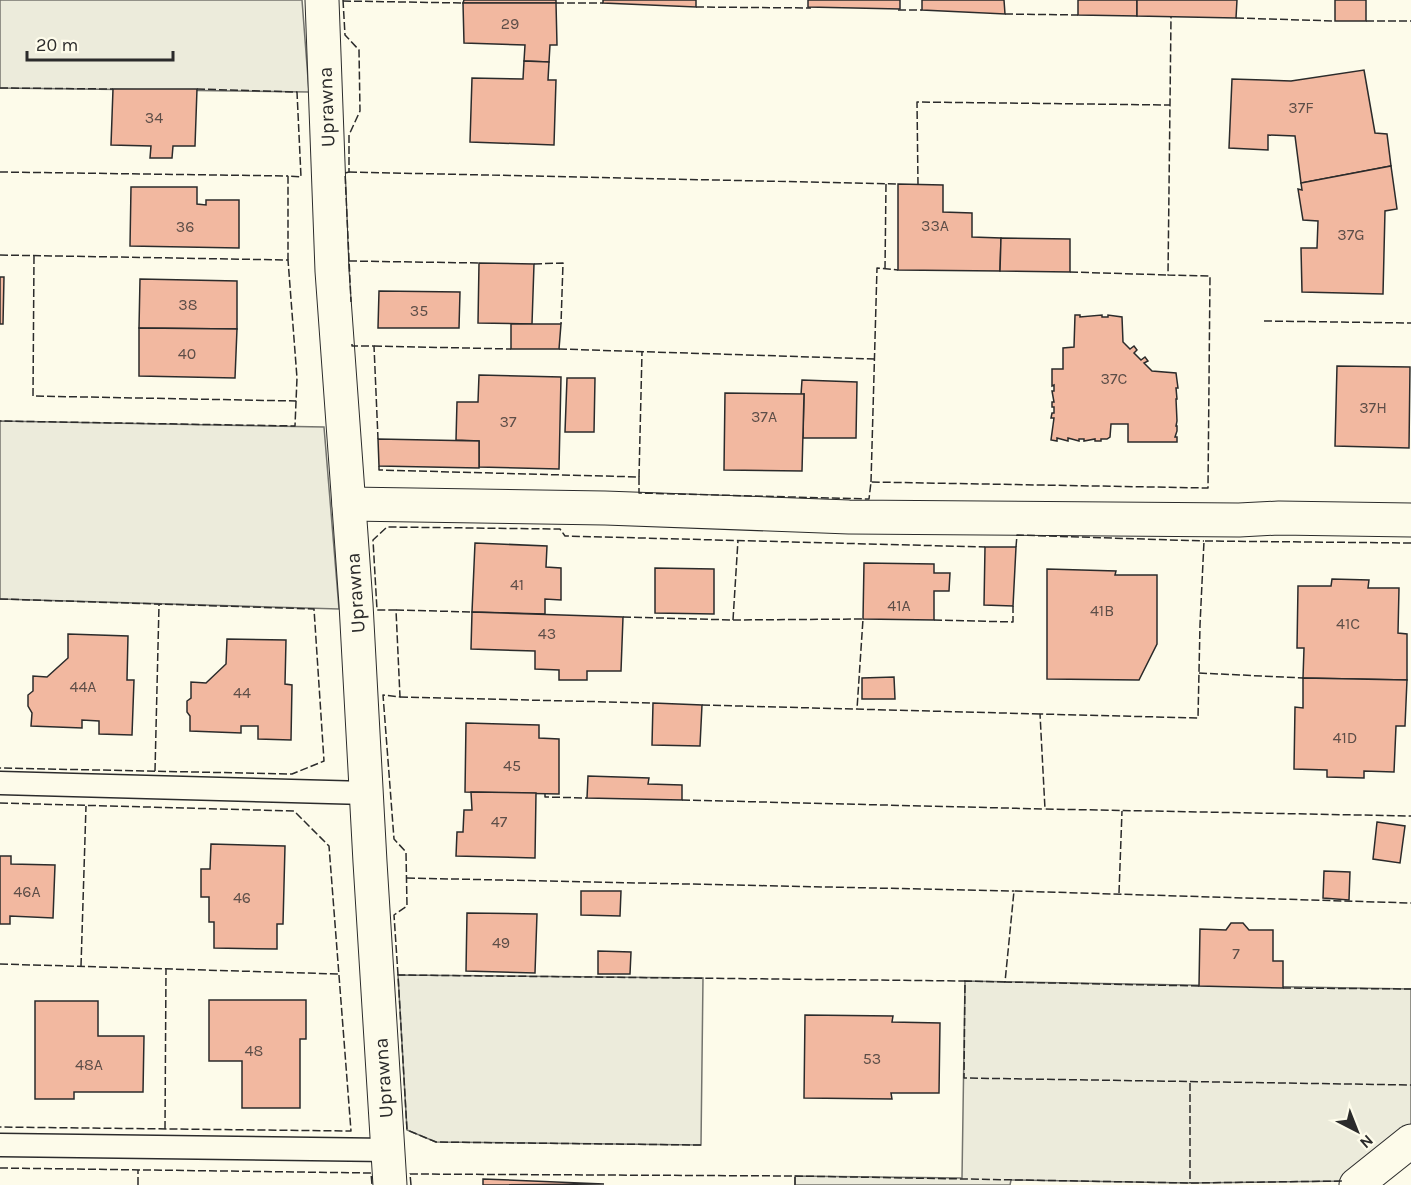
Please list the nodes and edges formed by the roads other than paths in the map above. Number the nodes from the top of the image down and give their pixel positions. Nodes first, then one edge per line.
1 (322, 0) edge
2 (349, 504) junction
3 (1411, 520) edge
4 (0, 783) edge
5 (366, 793) junction
6 (1411, 1141) edge
7 (0, 1145) edge
8 (388, 1150) junction
9 (390, 1185) edge
10 (1356, 1185) edge

1 - 2 street, Uprawna
2 - 3 street
2 - 5 street, Uprawna
4 - 5 lane
5 - 8 street, Uprawna
6 - 10 street
7 - 8 lane
8 - 9 street, Uprawna

